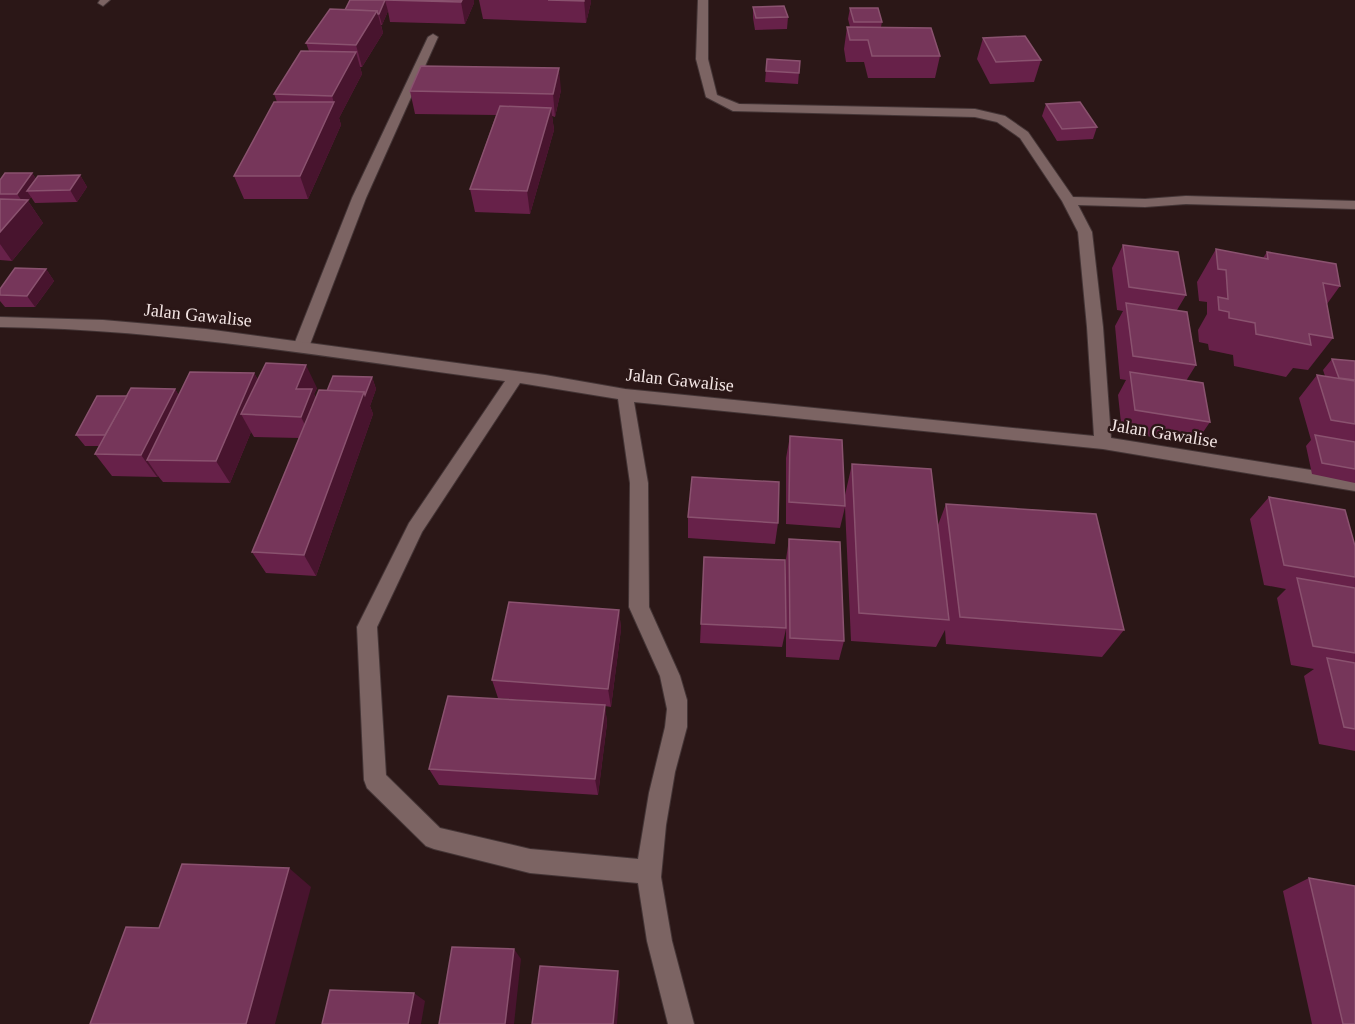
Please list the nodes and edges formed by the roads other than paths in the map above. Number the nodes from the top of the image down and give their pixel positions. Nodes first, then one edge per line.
1 (703, 0) edge
2 (433, 37) dead end
3 (1069, 201) junction
4 (1355, 205) edge
5 (0, 322) edge
6 (301, 347) junction
7 (515, 379) junction
8 (625, 395) junction
9 (1102, 443) junction
10 (1355, 484) edge
11 (650, 872) junction
12 (681, 1024) edge

1 - 3 street
2 - 6 street
3 - 4 street
3 - 9 street
5 - 6 street, Jalan Gawalise
6 - 7 street, Jalan Gawalise
7 - 8 street, Jalan Gawalise
7 - 11 street
8 - 9 street, Jalan Gawalise
8 - 11 street
9 - 10 street, Jalan Gawalise
11 - 12 street

